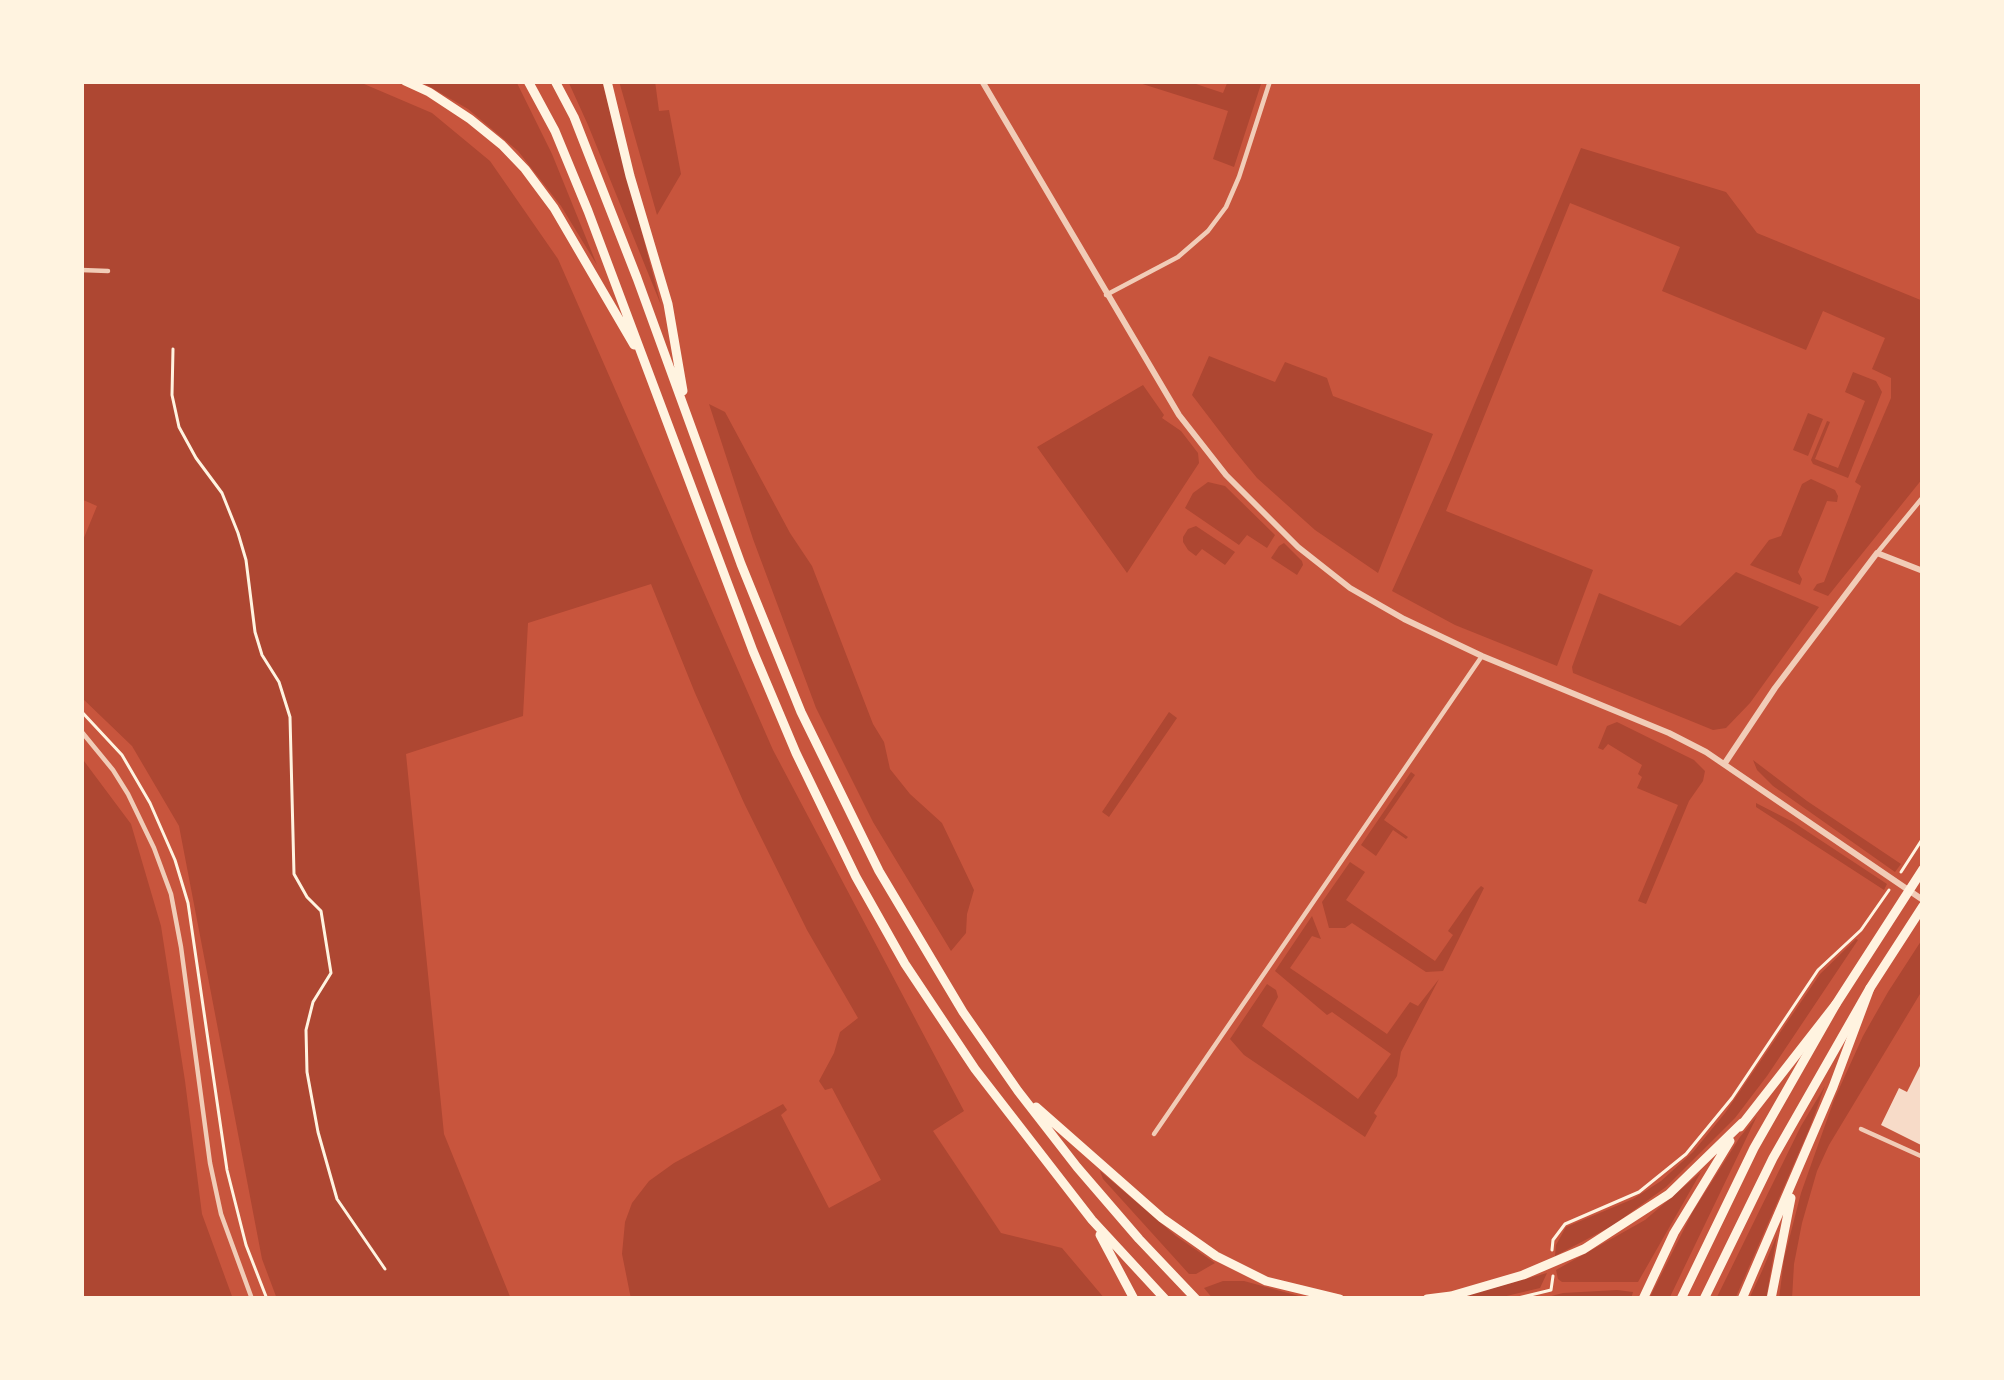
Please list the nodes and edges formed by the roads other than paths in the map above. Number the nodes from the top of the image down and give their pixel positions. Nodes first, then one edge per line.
1 (405, 81) edge
2 (528, 81) edge
3 (555, 81) edge
4 (607, 81) edge
5 (982, 81) edge
6 (1270, 81) edge
7 (81, 270) edge
8 (108, 271) dead end
9 (1106, 295) junction
10 (651, 376) junction
11 (688, 420) junction
12 (1923, 496) edge
13 (1877, 554) junction
14 (1923, 571) edge
15 (1482, 656) junction
16 (81, 730) edge
17 (1724, 764) junction
18 (1923, 868) edge
19 (1923, 903) edge
20 (1870, 988) junction
21 (1836, 1004) junction
22 (1018, 1091) junction
23 (1742, 1123) junction
24 (1861, 1129) dead end
25 (1154, 1134) dead end
26 (1923, 1156) edge
27 (1796, 1178) junction
28 (1092, 1220) junction
29 (252, 1299) edge
30 (1134, 1299) edge
31 (1165, 1299) edge
32 (1196, 1299) edge
33 (1340, 1299) edge
34 (1427, 1299) edge
35 (1643, 1299) edge
36 (1681, 1299) edge
37 (1704, 1299) edge
38 (1742, 1299) edge
39 (1771, 1299) edge

1 - 10 highway
2 - 10 highway
3 - 11 highway
4 - 11 highway
5 - 9 street
6 - 9 street
7 - 8 street
9 - 15 street
10 - 28 highway
11 - 22 highway
12 - 13 street
13 - 14 street
13 - 17 street
15 - 17 street
15 - 25 street
16 - 29 street
17 - 19 street
18 - 21 highway
19 - 20 highway
20 - 27 highway
20 - 37 highway
21 - 23 highway
21 - 36 highway
22 - 32 highway
22 - 33 highway
23 - 34 highway
23 - 35 highway
24 - 26 street
27 - 38 highway
27 - 39 highway
28 - 30 highway
28 - 31 highway

